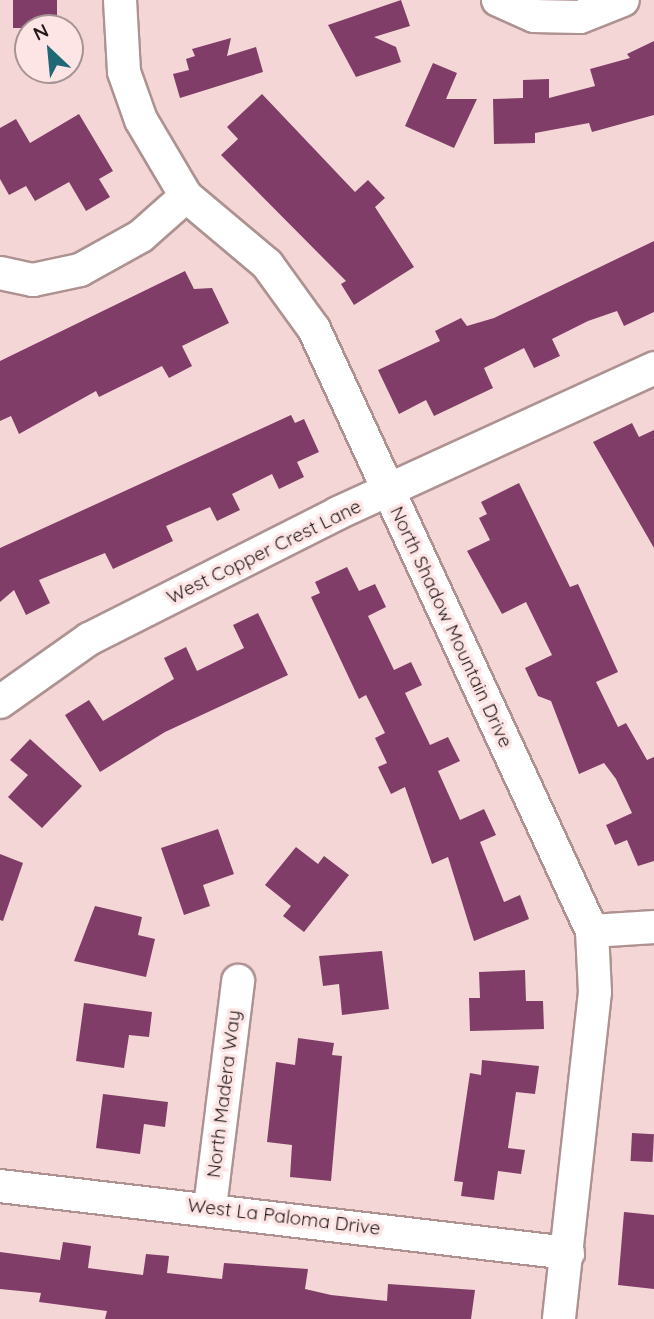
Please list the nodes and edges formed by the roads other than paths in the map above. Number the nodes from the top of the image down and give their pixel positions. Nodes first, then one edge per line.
1 (120, 0) edge
2 (498, 0) edge
3 (623, 0) edge
4 (186, 196) junction
5 (0, 273) edge
6 (654, 368) edge
7 (388, 494) junction
8 (0, 702) edge
9 (654, 927) edge
10 (592, 931) junction
11 (238, 981) dead end
12 (0, 1186) edge
13 (210, 1207) junction
14 (568, 1253) junction
15 (559, 1319) edge

1 - 4 street, North Shadow Mountain Drive
2 - 3 street
4 - 5 street
4 - 7 street, North Shadow Mountain Drive
6 - 7 street, West Copper Crest Lane
7 - 8 street, West Copper Crest Lane
7 - 10 street, North Shadow Mountain Drive
9 - 10 street
10 - 14 street, North Shadow Mountain Drive
11 - 13 street, North Madera Way
12 - 13 street, West La Paloma Drive
13 - 14 street, West La Paloma Drive
14 - 15 street, North Shadow Mountain Drive

